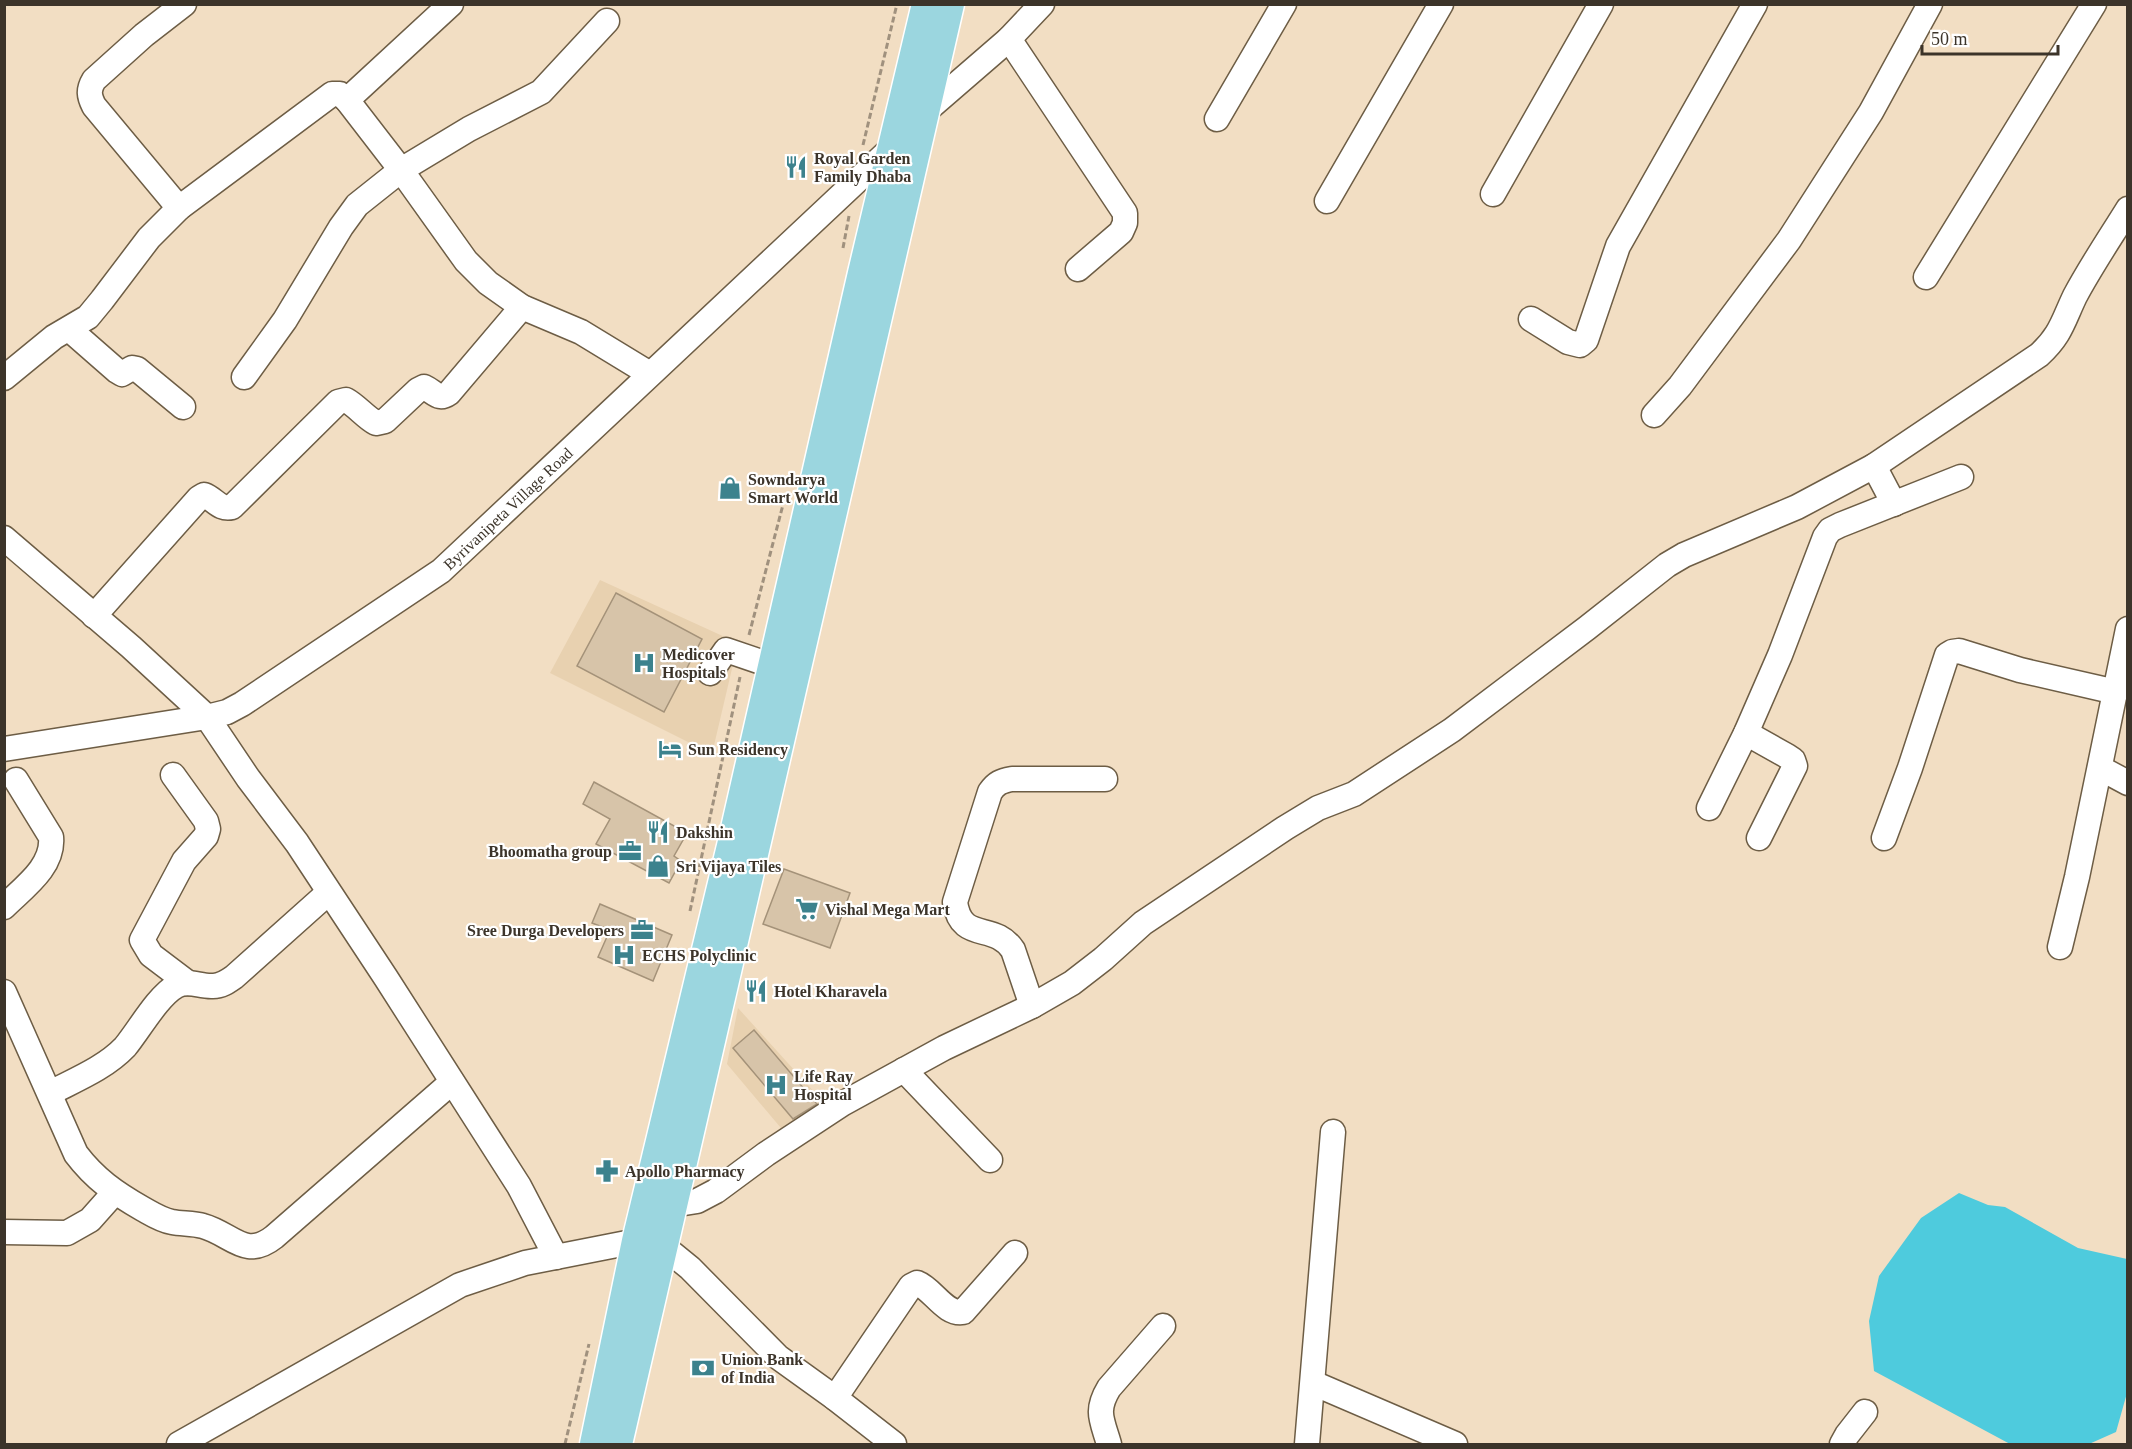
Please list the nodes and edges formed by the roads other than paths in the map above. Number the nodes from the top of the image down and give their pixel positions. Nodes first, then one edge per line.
1 (184, 4) edge
2 (451, 4) edge
3 (927, 4) edge
4 (949, 4) edge
5 (1042, 4) edge
6 (1284, 4) edge
7 (1441, 4) edge
8 (1601, 4) edge
9 (1755, 4) edge
10 (1930, 4) edge
11 (2094, 4) edge
12 (607, 21) dead end
13 (1009, 39) junction
14 (347, 100) junction
15 (924, 111) junction
16 (1217, 119) dead end
17 (895, 145) junction
18 (402, 170) junction
19 (1493, 194) dead end
20 (1327, 201) dead end
21 (179, 208) junction
22 (2127, 209) edge
23 (1078, 269) dead end
24 (1926, 277) dead end
25 (522, 307) junction
26 (1531, 319) dead end
27 (69, 328) junction
28 (650, 374) junction
29 (244, 377) dead end
30 (4, 378) edge
31 (183, 407) dead end
32 (1654, 415) dead end
33 (1874, 466) junction
34 (1961, 477) dead end
35 (1894, 504) junction
36 (4, 538) edge
37 (94, 616) junction
38 (2127, 629) edge
39 (773, 666) junction
40 (710, 673) dead end
41 (2116, 692) junction
42 (207, 717) junction
43 (1746, 733) junction
44 (4, 749) edge
45 (2100, 768) junction
46 (173, 775) dead end
47 (1105, 779) dead end
48 (16, 780) dead end
49 (2127, 783) edge
50 (1709, 808) dead end
51 (1759, 838) dead end
52 (1884, 838) dead end
53 (328, 893) junction
54 (4, 907) edge
55 (2060, 947) dead end
56 (188, 982) junction
57 (4, 992) edge
58 (1032, 1006) junction
59 (904, 1070) junction
60 (452, 1082) junction
61 (50, 1094) junction
62 (1333, 1132) dead end
63 (990, 1160) dead end
64 (114, 1193) junction
65 (672, 1205) junction
66 (4, 1232) edge
67 (650, 1243) junction
68 (1015, 1253) dead end
69 (556, 1257) junction
70 (1163, 1326) dead end
71 (1312, 1383) junction
72 (835, 1398) junction
73 (1865, 1412) dead end
74 (179, 1444) edge
75 (595, 1444) edge
76 (617, 1444) edge
77 (894, 1444) edge
78 (1109, 1444) edge
79 (1307, 1444) edge
80 (1455, 1444) edge
81 (1842, 1444) edge

1 - 21 street
2 - 14 street
3 - 17 main road
4 - 15 main road
5 - 13 street, Byrivanipeta Village Road
6 - 16 street
7 - 20 street
8 - 19 street
9 - 26 street
10 - 32 street
11 - 24 street
12 - 18 street
13 - 15 street, Byrivanipeta Village Road
13 - 23 street
14 - 18 street
14 - 21 street
15 - 17 street, Byrivanipeta Village Road
15 - 65 main road
17 - 28 street, Byrivanipeta Village Road
17 - 39 main road
18 - 25 street
18 - 29 street
21 - 27 street
22 - 33 street
25 - 28 street
25 - 37 street
27 - 30 street
27 - 31 street
28 - 42 street, Byrivanipeta Village Road
33 - 35 street
33 - 58 street
34 - 35 street
35 - 43 street
36 - 37 street
37 - 42 street
38 - 41 street
39 - 40 street
39 - 67 main road
41 - 45 street
41 - 52 street
42 - 44 street, Byrivanipeta Village Road
42 - 53 street
43 - 50 street
43 - 51 street
45 - 49 street
45 - 55 street
46 - 56 street
47 - 58 street
48 - 54 street
53 - 56 street
53 - 60 street
56 - 61 street
57 - 61 street
58 - 59 street
59 - 63 street
59 - 65 street
60 - 64 street
60 - 69 street
61 - 64 street
62 - 71 street
64 - 66 street
65 - 67 main road
67 - 69 street
67 - 72 street
67 - 75 main road
67 - 76 main road
68 - 72 street
69 - 74 street
70 - 78 street
71 - 79 street
71 - 80 street
72 - 77 street
73 - 81 street

